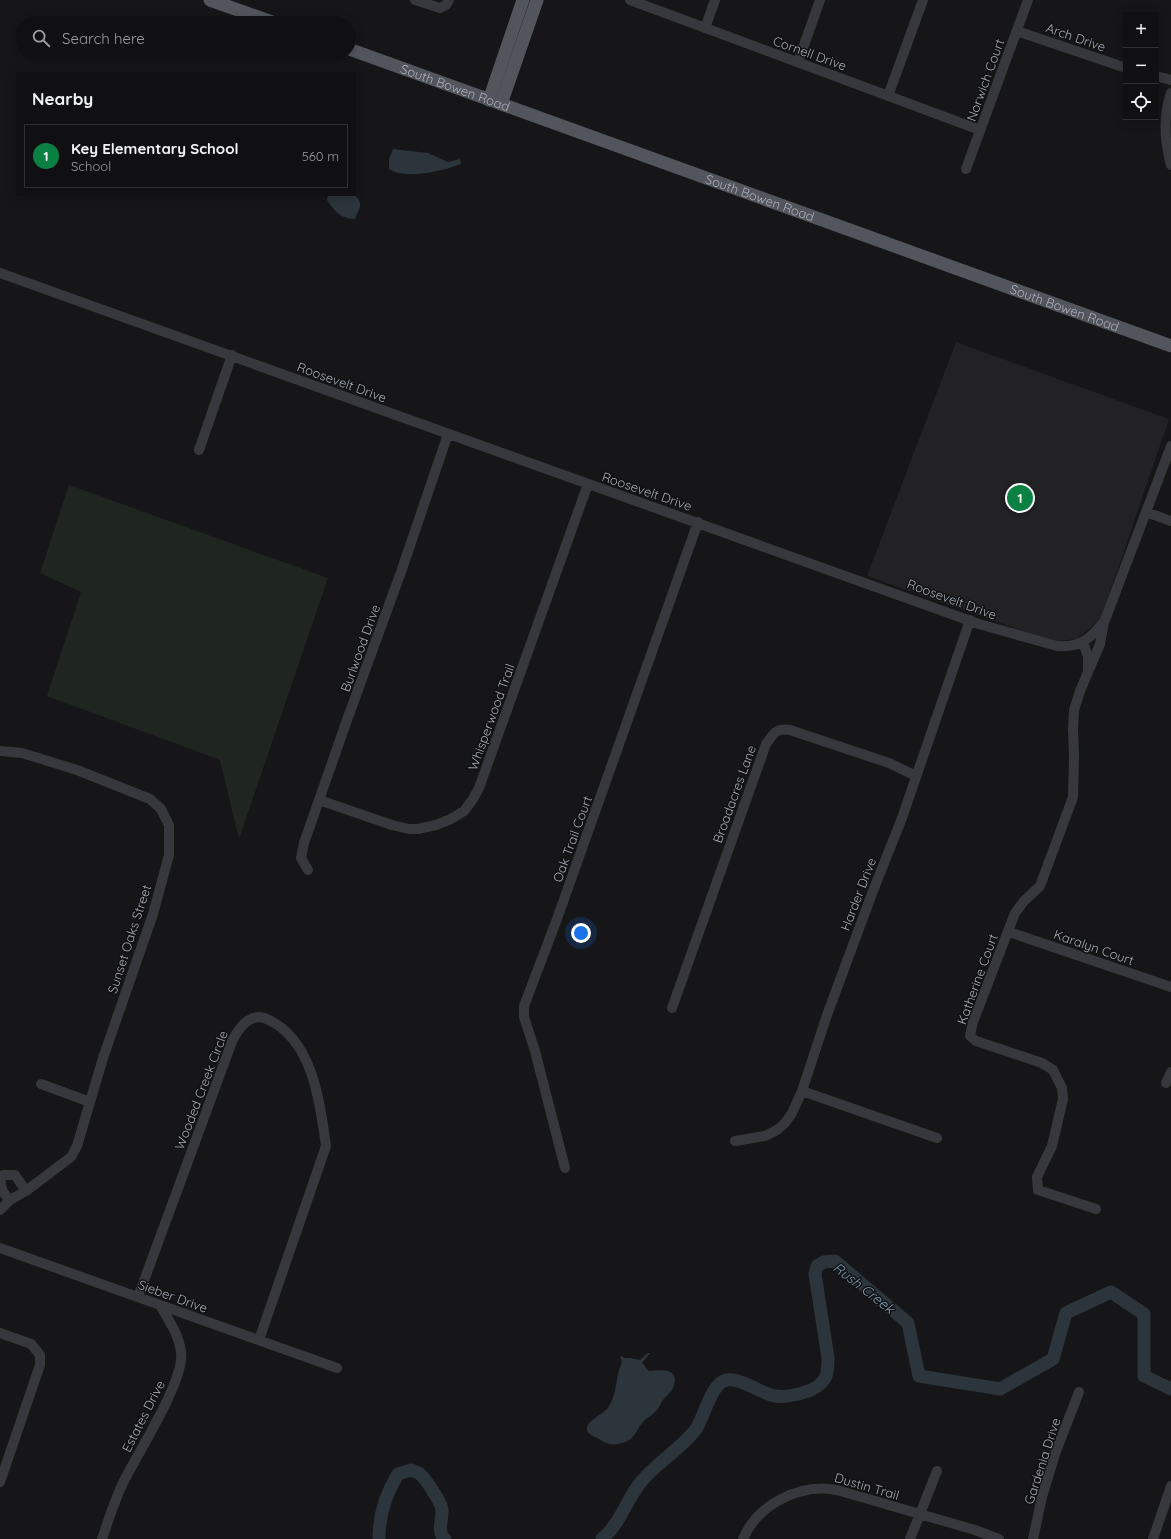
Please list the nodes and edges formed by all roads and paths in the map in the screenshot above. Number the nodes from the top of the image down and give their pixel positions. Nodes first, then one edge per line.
1 (210, 0) edge
2 (414, 0) edge
3 (523, 0) edge
4 (537, 0) edge
5 (630, 0) edge
6 (715, 0) edge
7 (820, 0) edge
8 (923, 0) edge
9 (1028, 0) edge
10 (448, 2) edge
11 (255, 16) edge
12 (705, 28) junction
13 (1017, 31) junction
14 (356, 52) edge
15 (798, 62) junction
16 (1123, 67) edge
17 (1159, 77) edge
18 (1171, 80) edge
19 (1171, 94) edge
20 (888, 96) junction
21 (495, 102) junction
22 (980, 130) junction
23 (1171, 165) edge
24 (966, 169) dead end
25 (0, 273) edge
26 (1171, 346) edge
27 (232, 355) junction
28 (448, 434) junction
29 (1171, 446) edge
30 (199, 450) dead end
31 (588, 484) junction
32 (1146, 512) junction
33 (1171, 521) edge
34 (698, 522) junction
35 (970, 620) junction
36 (1105, 620) junction
37 (1083, 642) junction
38 (1088, 672) junction
39 (0, 751) edge
40 (916, 776) junction
41 (320, 800) junction
42 (308, 870) dead end
43 (1009, 932) junction
44 (1171, 987) edge
45 (672, 1008) dead end
46 (1171, 1072) edge
47 (1166, 1083) dead end
48 (41, 1084) dead end
49 (802, 1092) junction
50 (90, 1102) junction
51 (936, 1138) dead end
52 (735, 1141) dead end
53 (566, 1168) dead end
54 (0, 1181) edge
55 (26, 1191) junction
56 (10, 1200) junction
57 (1096, 1208) dead end
58 (0, 1210) edge
59 (0, 1248) edge
60 (138, 1297) junction
61 (160, 1305) junction
62 (0, 1332) edge
63 (259, 1340) junction
64 (337, 1368) dead end
65 (1079, 1392) dead end
66 (937, 1471) dead end
67 (0, 1482) edge
68 (1171, 1486) edge
69 (919, 1514) junction
70 (102, 1539) edge
71 (743, 1539) edge
72 (910, 1539) edge
73 (999, 1539) edge
74 (1033, 1539) edge
75 (1153, 1539) edge

1 - 11 main road
2 - 10 street
3 - 21 main road
4 - 21 main road
5 - 12 street, Cornell Drive
6 - 12 street
7 - 15 street
8 - 20 street
9 - 13 street, Norwich Court
12 - 15 street, Cornell Drive
13 - 16 street, Arch Drive
13 - 22 street, Norwich Court
14 - 21 main road, South Bowen Road
15 - 20 street, Cornell Drive
17 - 18 street
19 - 23 street
20 - 22 street, Cornell Drive
21 - 26 main road, South Bowen Road
22 - 24 street, Norwich Court
25 - 27 street, Roosevelt Drive
27 - 28 street, Roosevelt Drive
27 - 30 street
28 - 31 street, Roosevelt Drive
28 - 41 street, Burlwood Drive
29 - 32 street, Roosevelt Drive
31 - 34 street, Roosevelt Drive
31 - 41 street, Whisperwood Trail
32 - 33 street
32 - 36 street, Roosevelt Drive
34 - 35 street, Roosevelt Drive
34 - 53 street, Oak Trail Court
35 - 37 street, Roosevelt Drive
35 - 40 street, Harder Drive
36 - 37 street, Roosevelt Drive
36 - 38 street, Katherine Court
37 - 38 street, Katherine Court
38 - 43 street, Katherine Court
39 - 50 street, Sunset Oaks Street
40 - 45 street, Broadacres Lane
40 - 49 street, Harder Drive
41 - 42 street, Burlwood Drive
43 - 44 street, Karalyn Court
43 - 57 street, Katherine Court
46 - 47 street
48 - 50 street
49 - 51 street
49 - 52 street, Harder Drive
50 - 55 street, Sunset Oaks Street
54 - 55 street
54 - 56 street
55 - 56 street, Sunset Oaks Street
56 - 58 street, Sunset Oaks Street
59 - 60 street, Sieber Drive
60 - 61 street, Sieber Drive
60 - 63 street, Wooded Creek Circle
61 - 63 street, Sieber Drive
61 - 70 street, Estates Drive
62 - 67 street
63 - 64 street, Sieber Drive
65 - 74 street, Gardenia Drive
66 - 69 street
68 - 75 street
69 - 71 street, Dustin Trail
69 - 72 street
69 - 73 street, Dustin Trail

